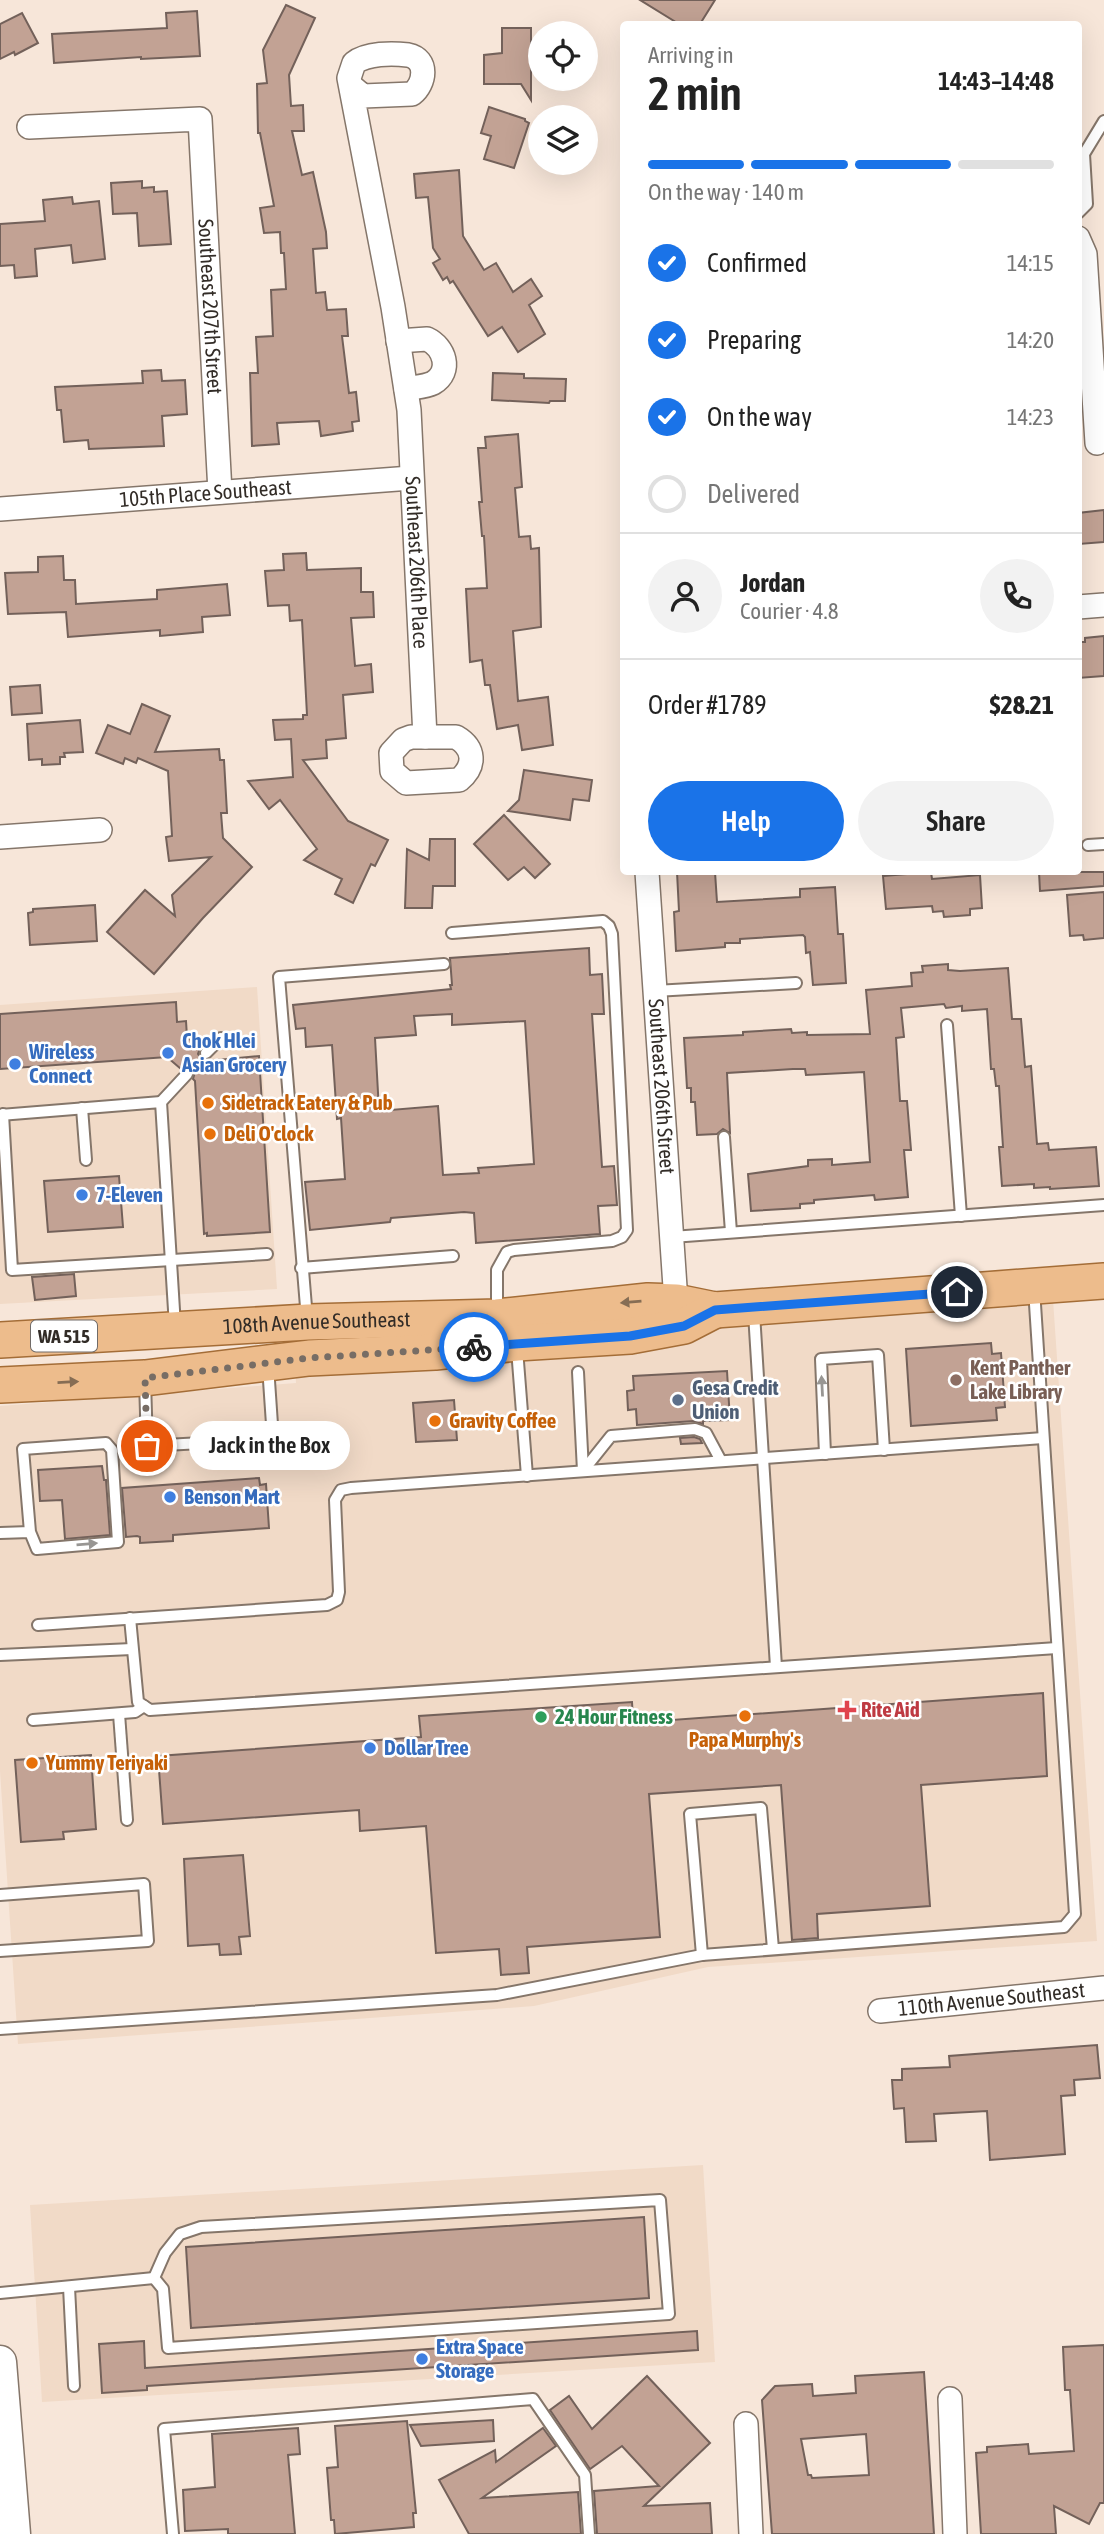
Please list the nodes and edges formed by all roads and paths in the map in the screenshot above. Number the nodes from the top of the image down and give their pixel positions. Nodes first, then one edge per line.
1 (351, 86) dead end
2 (1104, 121) edge
3 (29, 127) dead end
4 (1082, 209) edge
5 (1082, 247) edge
6 (398, 341) junction
7 (405, 389) junction
8 (1093, 443) edge
9 (411, 478) junction
10 (220, 492) junction
11 (0, 509) edge
12 (1104, 605) edge
13 (1082, 607) edge
14 (425, 737) dead end
15 (100, 830) dead end
16 (0, 837) edge
17 (1104, 844) edge
18 (1088, 845) dead end
19 (647, 875) edge
20 (452, 933) dead end
21 (444, 964) dead end
22 (796, 983) dead end
23 (655, 991) junction
24 (947, 1025) dead end
25 (221, 1038) dead end
26 (206, 1053) dead end
27 (187, 1074) dead end
28 (161, 1102) junction
29 (82, 1108) junction
30 (2, 1114) edge
31 (724, 1137) dead end
32 (86, 1160) dead end
33 (1104, 1205) edge
34 (961, 1216) junction
35 (5, 1223) edge
36 (731, 1232) junction
37 (672, 1237) junction
38 (267, 1254) dead end
39 (453, 1256) dead end
40 (171, 1258) junction
41 (302, 1268) junction
42 (1104, 1282) edge
43 (1034, 1286) junction
44 (676, 1302) junction
45 (753, 1306) junction
46 (715, 1310) junction
47 (308, 1322) junction
48 (175, 1330) junction
49 (507, 1330) junction
50 (0, 1340) edge
51 (268, 1364) junction
52 (578, 1372) dead end
53 (145, 1378) junction
54 (0, 1385) edge
55 (1043, 1438) junction
56 (884, 1450) junction
57 (825, 1454) junction
58 (761, 1459) junction
59 (722, 1461) junction
60 (583, 1471) junction
61 (527, 1476) junction
62 (30, 1532) junction
63 (0, 1533) edge
64 (131, 1618) junction
65 (38, 1625) dead end
66 (1057, 1648) junction
67 (132, 1649) junction
68 (0, 1655) edge
69 (776, 1667) junction
70 (144, 1706) junction
71 (119, 1714) junction
72 (33, 1720) dead end
73 (127, 1820) dead end
74 (0, 1895) edge
75 (773, 1949) junction
76 (0, 1951) edge
77 (702, 1955) junction
78 (1104, 1988) edge
79 (880, 2011) dead end
80 (0, 2029) edge
81 (154, 2278) junction
82 (69, 2287) junction
83 (0, 2293) edge
84 (0, 2362) edge
85 (74, 2386) dead end
86 (950, 2399) dead end
87 (2, 2423) edge
88 (747, 2424) dead end
89 (13, 2534) edge
90 (173, 2534) edge
91 (589, 2534) edge
92 (751, 2534) edge
93 (955, 2534) edge

1 - 6 street, Southeast 206th Place
2 - 4 lane
3 - 10 street, Southeast 207th Street
5 - 8 street
6 - 7 street, Southeast 206th Place
6 - 7 street
7 - 9 street, Southeast 206th Place
9 - 10 street, 105th Place Southeast
9 - 14 street, Southeast 206th Place
10 - 11 street, 105th Place Southeast
12 - 13 street
15 - 16 street
17 - 18 lane
19 - 23 street, Southeast 206th Street
20 - 49 lane
21 - 41 lane
22 - 23 lane
23 - 37 street, Southeast 206th Street
24 - 34 lane
25 - 26 lane
27 - 28 lane
28 - 29 lane
28 - 40 lane
29 - 30 lane
29 - 32 lane
30 - 35 lane
31 - 36 lane
33 - 34 lane
34 - 36 lane
35 - 40 lane
36 - 37 lane
37 - 44 street, Southeast 206th Street
38 - 40 lane
39 - 41 lane
40 - 48 lane
41 - 47 lane
42 - 43 main road, 108th Avenue Southeast / WA 515
43 - 45 main road, 108th Avenue Southeast / WA 515
43 - 55 lane
44 - 46 main road, 108th Avenue Southeast / WA 515
44 -> 49 main road, 108th Avenue Southeast / WA 515
45 - 46 main road, 108th Avenue Southeast / WA 515
45 - 58 lane
46 - 49 main road, 108th Avenue Southeast / WA 515
47 - 48 main road, 108th Avenue Southeast / WA 515
47 - 49 main road, 108th Avenue Southeast / WA 515
48 - 50 main road, 108th Avenue Southeast / WA 515
49 - 51 main road, 108th Avenue Southeast / WA 515
49 - 61 lane
51 - 53 main road, 108th Avenue Southeast / WA 515
51 - 53 lane
52 - 60 lane
54 -> 53 main road, 108th Avenue Southeast / WA 515
55 - 56 lane
55 - 66 lane
56 - 57 lane
57 -> 56 lane
57 - 58 lane
58 - 59 lane
58 - 69 lane
59 - 60 lane
59 - 60 lane
60 - 61 lane
61 - 64 lane
62 -> 62 lane
62 - 63 lane
64 - 65 lane
64 - 67 lane
66 - 69 lane
66 - 75 lane
67 - 68 lane
67 - 70 lane
69 - 70 lane
70 - 71 lane
71 - 72 lane
71 - 73 lane
74 - 76 lane
75 - 77 lane
75 - 77 lane
77 - 80 lane
78 - 79 street, 110th Avenue Southeast
81 - 81 lane
81 - 82 lane
82 - 83 lane
82 - 85 lane
84 - 87 main road
86 - 93 street
87 - 89 main road
88 - 92 street
90 - 91 lane

